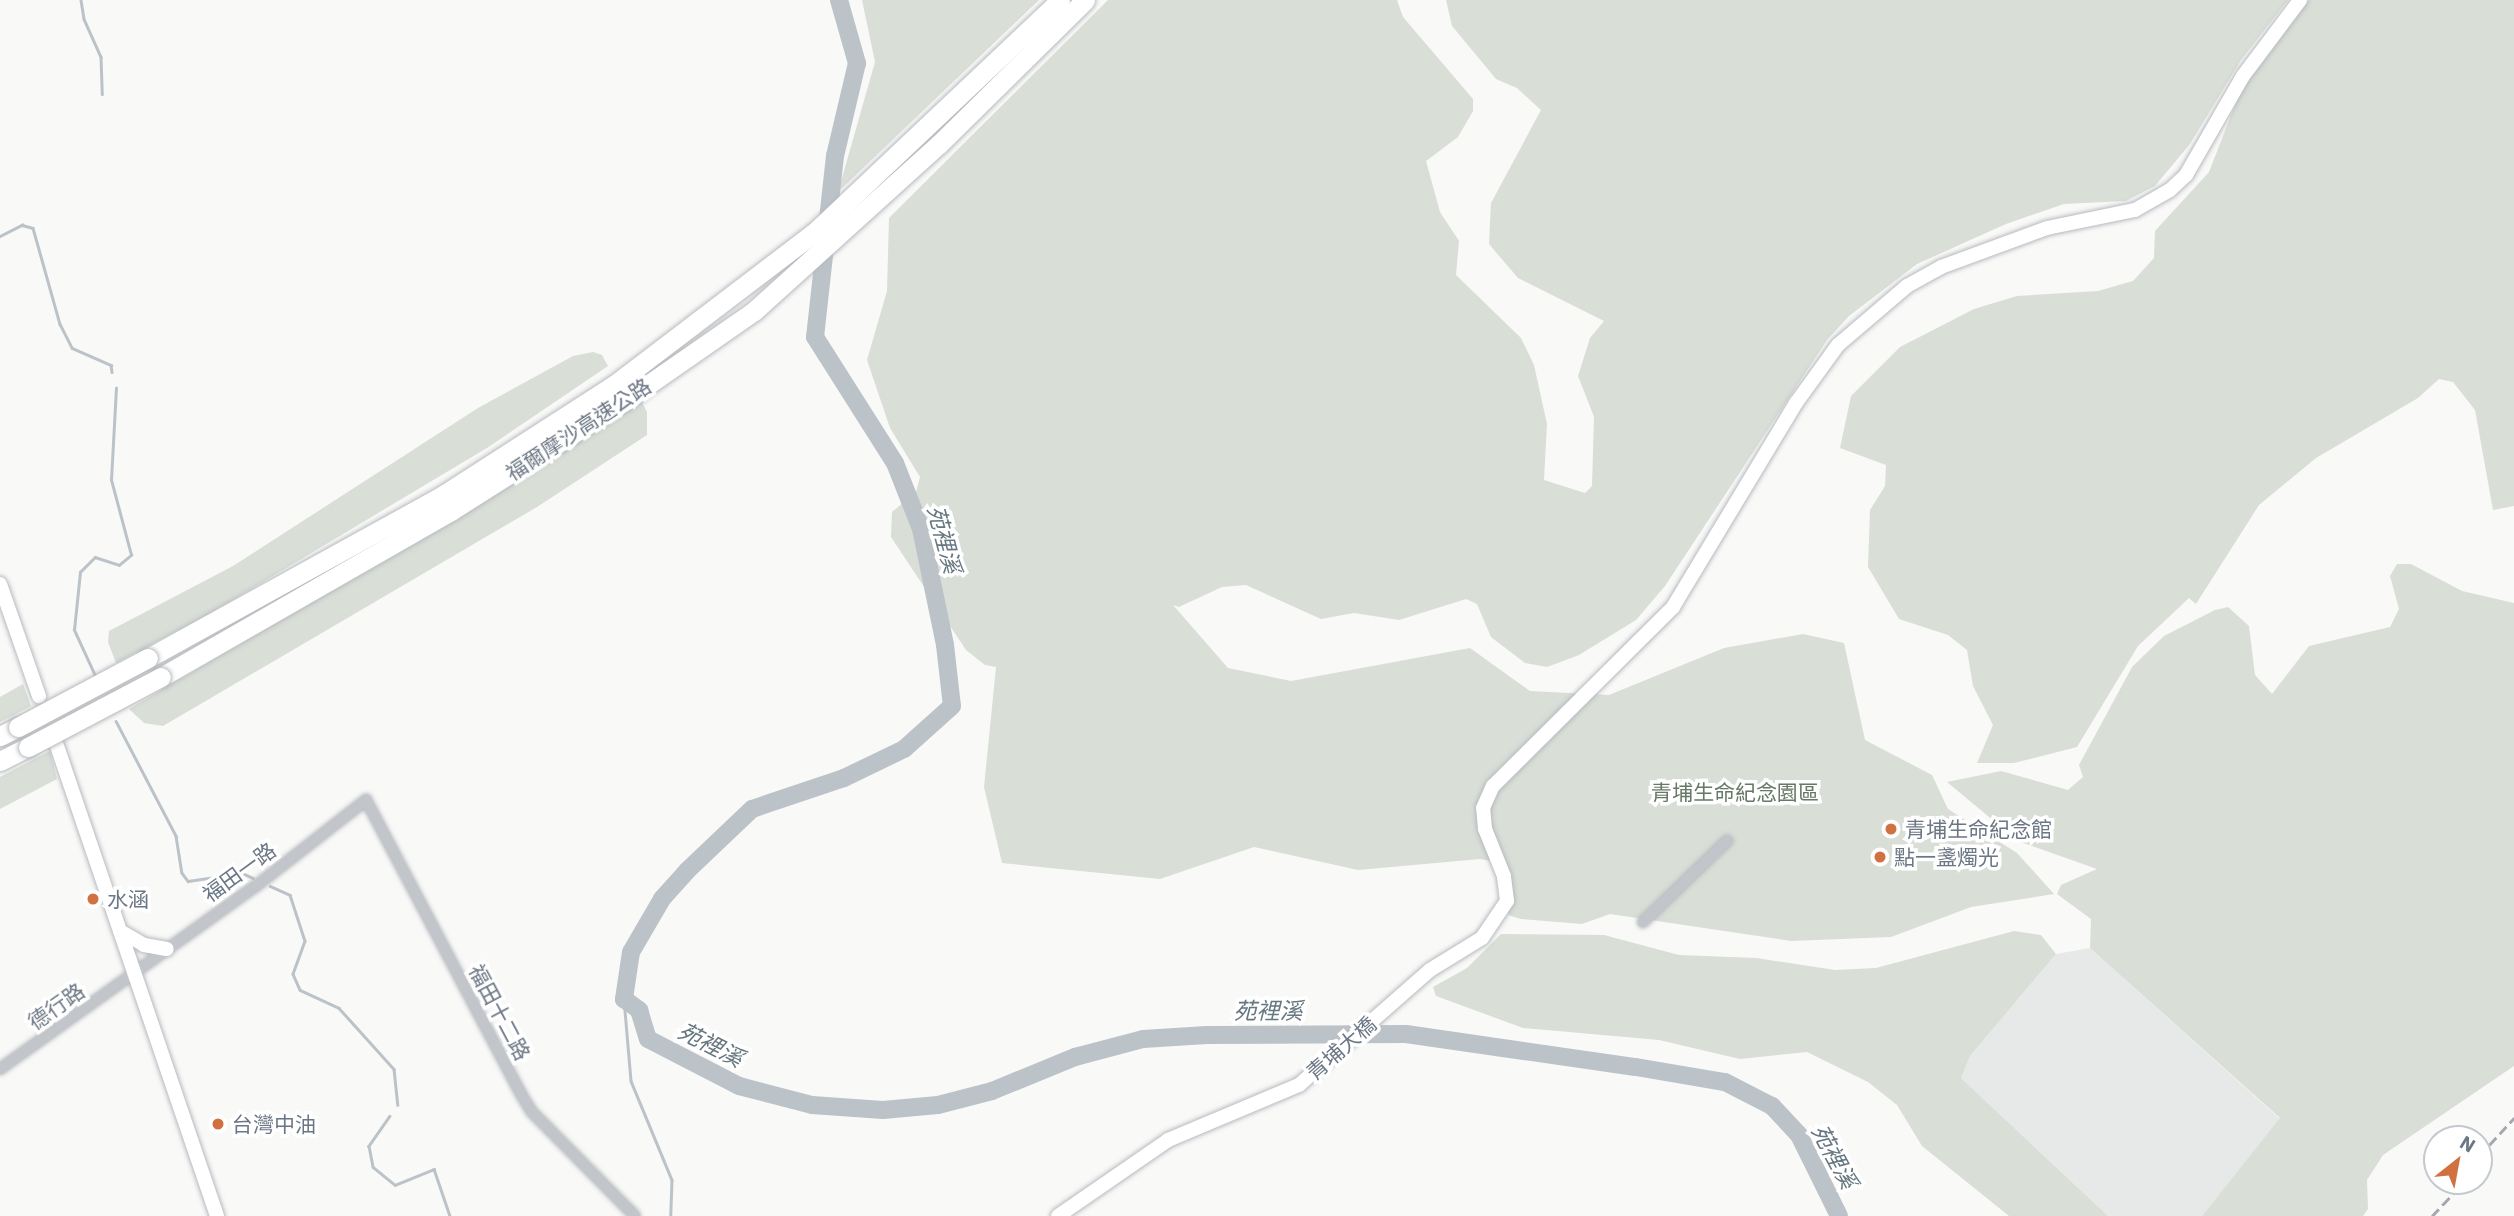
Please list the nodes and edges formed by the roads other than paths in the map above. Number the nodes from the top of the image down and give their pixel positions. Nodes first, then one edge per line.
1 (1060, 0) edge
2 (1085, 0) edge
3 (2300, 0) edge
4 (932, 137) junction
5 (620, 393) junction
6 (0, 584) edge
7 (39, 696) dead end
8 (0, 736) edge
9 (56, 743) dead end
10 (0, 761) edge
11 (366, 800) joint
12 (1727, 841) dead end
13 (1643, 922) dead end
14 (120, 930) junction
15 (167, 949) junction
16 (134, 974) junction
17 (0, 1069) edge
18 (217, 1216) edge
19 (635, 1216) edge
20 (1059, 1216) edge

1 - 4 highway, 福爾摩沙高速公路
2 - 4 highway, 福爾摩沙高速公路
3 - 20 main road, 青埔大橋
4 - 5 highway, 福爾摩沙高速公路
5 - 8 highway, 福爾摩沙高速公路, bridge
5 - 10 highway, 福爾摩沙高速公路, bridge
6 - 7 main road
9 - 14 main road
11 - 15 street, 福田一路
11 - 19 street, 福田十二路
12 - 13 street
14 - 15 main road
14 - 16 main road
15 - 16 street, 福田一路
16 - 17 street, 德行路
16 - 18 main road

